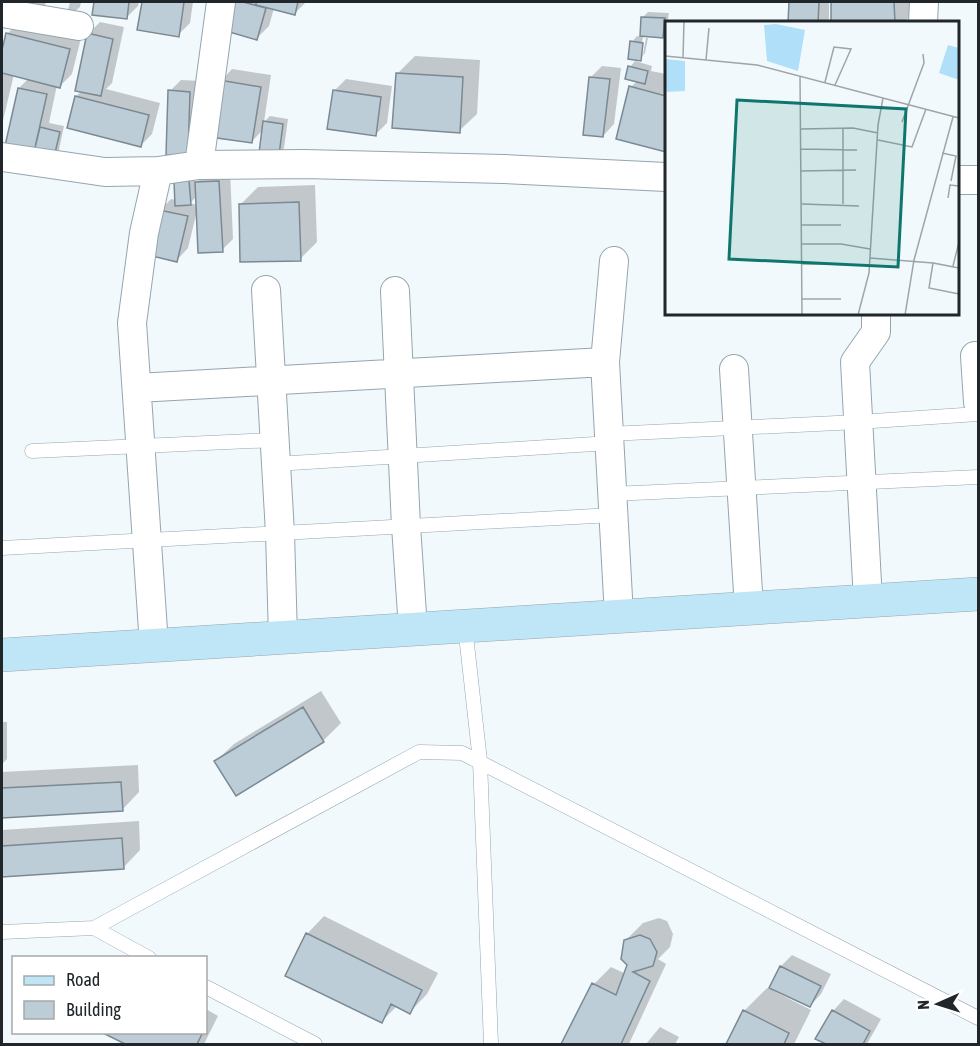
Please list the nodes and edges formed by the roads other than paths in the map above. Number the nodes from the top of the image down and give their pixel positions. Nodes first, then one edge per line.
1 (221, 2) edge
2 (924, 2) edge
3 (2, 13) edge
4 (923, 21) edge
5 (80, 26) dead end
6 (2, 157) edge
7 (199, 165) junction
8 (158, 171) junction
9 (665, 177) edge
10 (959, 180) edge
11 (978, 180) edge
12 (614, 261) dead end
13 (266, 290) dead end
14 (395, 291) dead end
15 (876, 315) edge
16 (975, 356) dead end
17 (605, 362) junction
18 (734, 369) dead end
19 (400, 373) junction
20 (272, 381) junction
21 (137, 388) junction
22 (978, 402) edge
23 (978, 414) edge
24 (858, 422) junction
25 (737, 427) junction
26 (609, 438) junction
27 (141, 447) junction
28 (32, 451) dead end
29 (276, 452) junction
30 (402, 457) junction
31 (978, 477) edge
32 (862, 482) junction
33 (741, 489) junction
34 (613, 505) junction
35 (406, 526) junction
36 (280, 533) junction
37 (147, 540) junction
38 (2, 548) edge
39 (978, 594) edge
40 (868, 601) junction
41 (749, 608) junction
42 (619, 616) junction
43 (465, 626) junction
44 (413, 629) junction
45 (283, 637) junction
46 (154, 645) junction
47 (2, 655) edge
48 (480, 761) junction
49 (94, 928) junction
50 (2, 932) edge
51 (147, 956) edge
52 (207, 988) edge
53 (978, 1018) edge
54 (315, 1044) edge
55 (491, 1044) edge

1 - 7 street
2 - 4 street
3 - 5 street
6 - 8 street
7 - 8 street
7 - 9 street
8 - 21 street
10 - 11 street
12 - 17 street
13 - 20 street
14 - 19 street
15 - 24 street
16 - 22 street
17 - 19 street
17 - 26 street
18 - 25 street
19 - 20 street
19 - 30 street
20 - 21 street
20 - 29 street
21 - 27 street
23 - 24 lane
24 - 25 lane
24 - 32 street
25 - 26 lane
25 - 33 street
26 - 30 lane
26 - 34 street
27 - 28 lane
27 - 29 lane
27 - 37 street
29 - 30 lane
29 - 36 street
30 - 35 street
31 - 32 lane
32 - 33 lane
32 - 40 street
33 - 34 lane
33 - 41 street
34 - 35 lane
34 - 42 street
35 - 36 lane
35 - 44 street
36 - 37 lane
36 - 45 street
37 - 38 lane
37 - 46 street
39 - 40 street
40 - 41 street
41 - 42 street
42 - 43 street
43 - 44 street
43 - 48 lane
44 - 45 street
45 - 46 street
46 - 47 street
48 - 49 lane
48 - 53 lane
48 - 55 lane
49 - 50 lane
49 - 51 lane
52 - 54 lane

